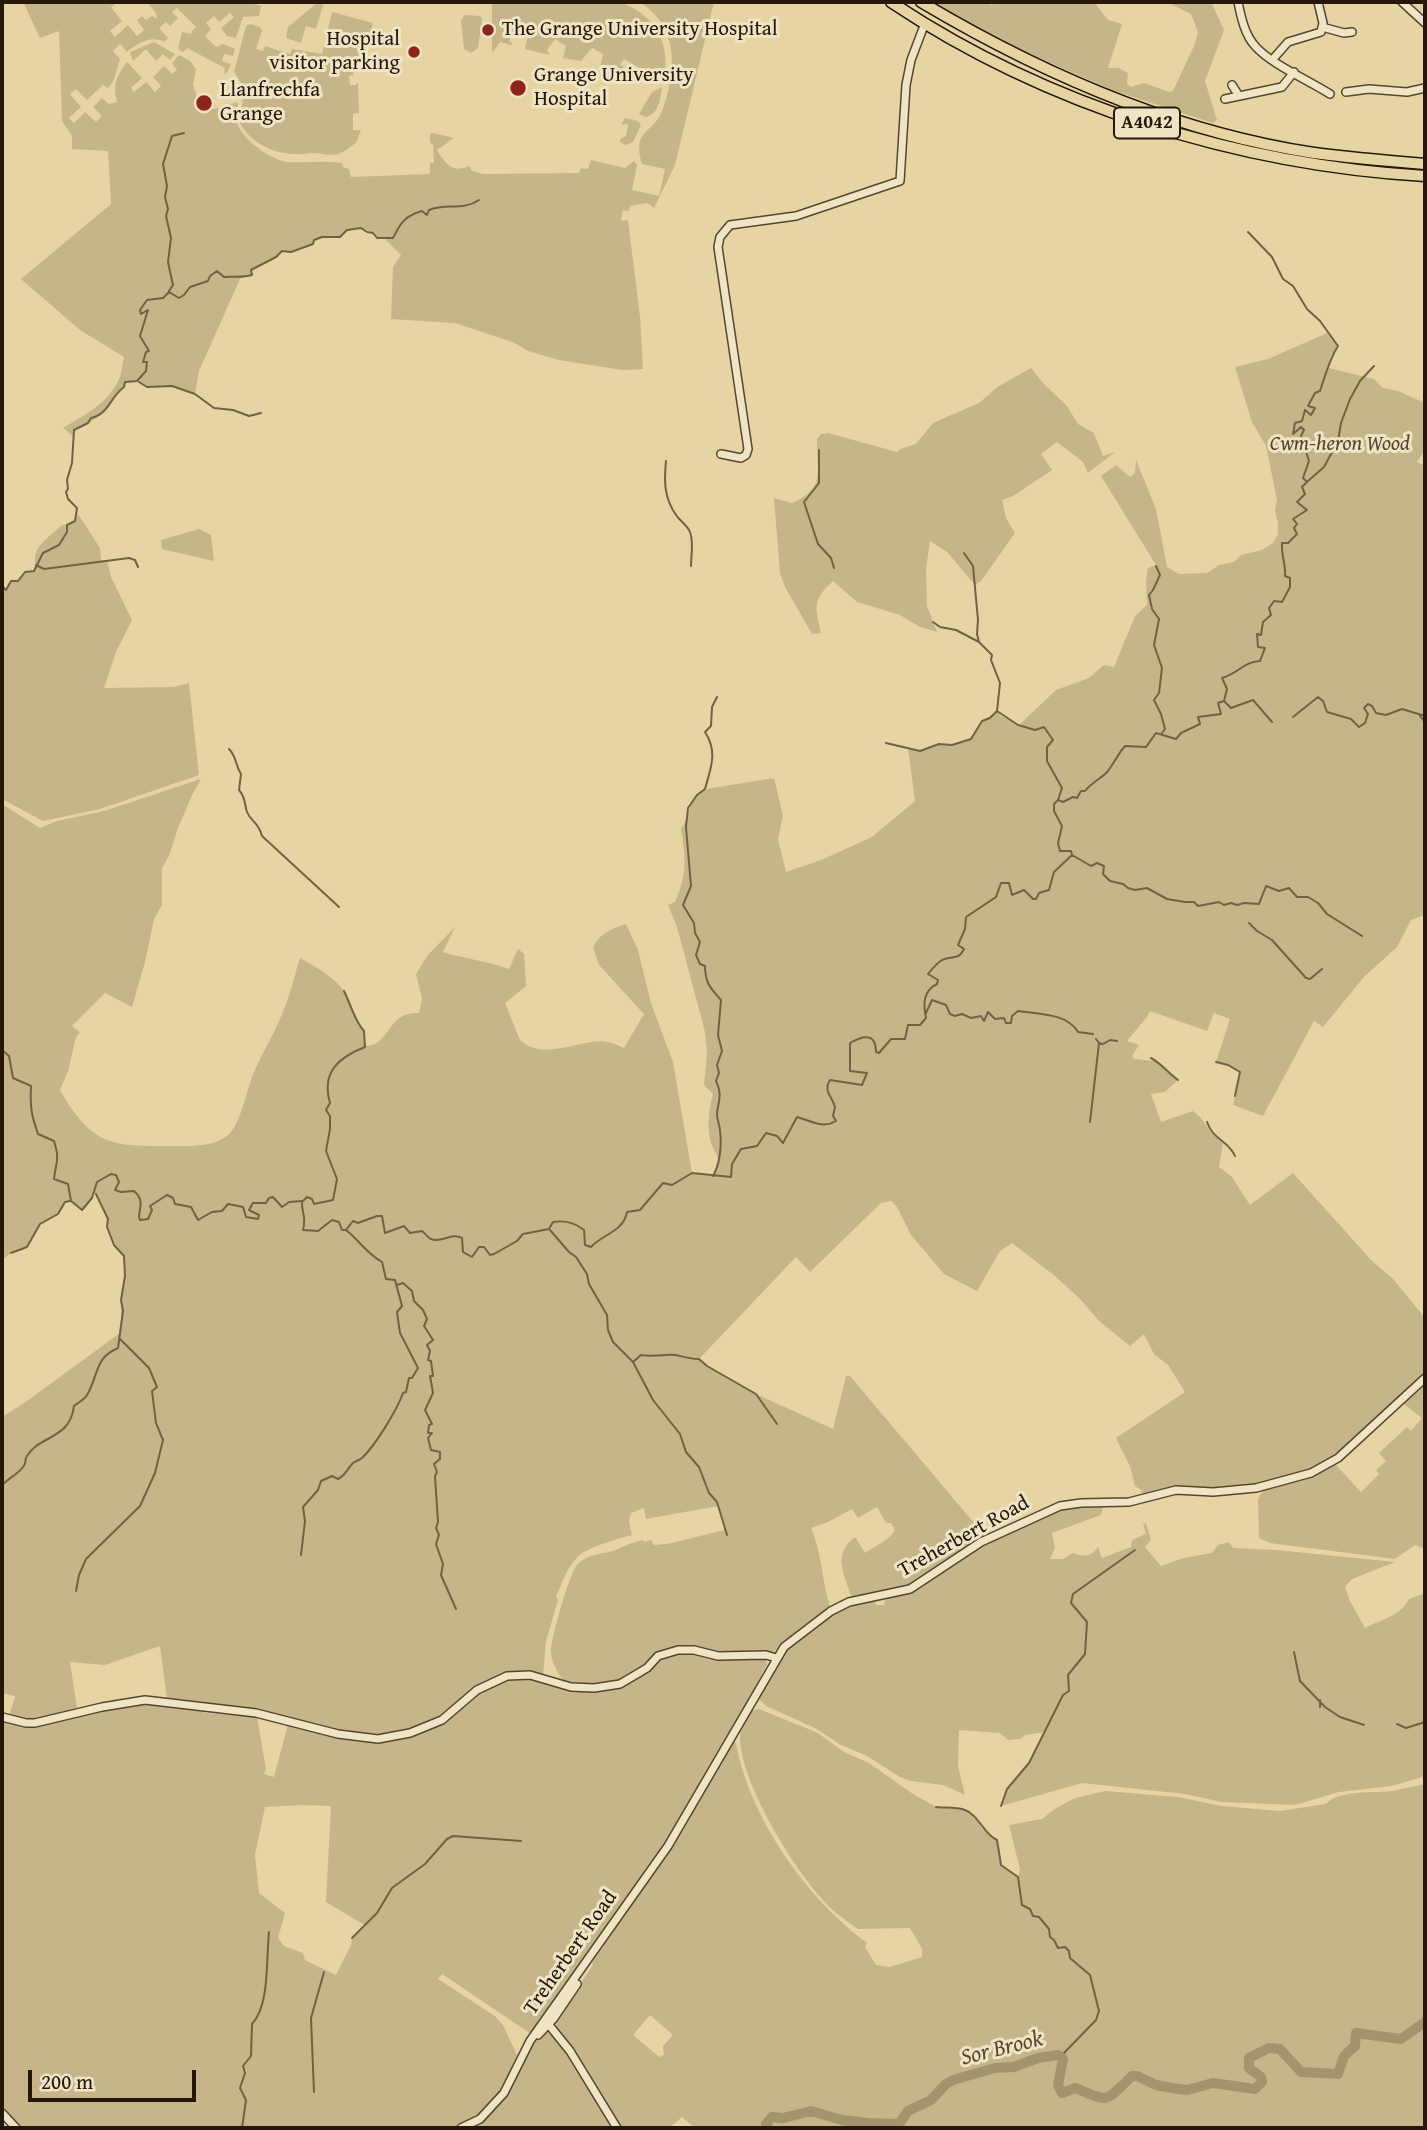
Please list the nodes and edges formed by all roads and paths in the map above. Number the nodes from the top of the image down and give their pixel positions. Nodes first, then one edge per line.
1 (891, 2) edge
2 (921, 2) edge
3 (1238, 2) edge
4 (1318, 2) edge
5 (1402, 2) edge
6 (925, 23) junction
7 (1425, 23) edge
8 (1322, 27) junction
9 (1352, 32) dead end
10 (1273, 59) junction
11 (1294, 72) junction
12 (1232, 85) dead end
13 (1425, 88) edge
14 (1346, 92) dead end
15 (1330, 94) dead end
16 (1239, 96) junction
17 (1225, 99) dead end
18 (1425, 164) edge
19 (1425, 176) edge
20 (721, 454) dead end
21 (1425, 1378) edge
22 (776, 1658) junction
23 (2, 1717) edge
24 (582, 1970) junction
25 (549, 2025) junction
26 (530, 2041) junction
27 (2, 2113) edge
28 (16, 2128) edge
29 (461, 2128) edge
30 (617, 2128) edge

1 - 6 highway, A4042
2 - 18 highway, A4042
3 - 10 street
4 - 8 street
5 - 7 street
6 - 19 highway, A4042
6 - 20 street
8 - 9 street
8 - 10 street
10 - 11 street
11 - 15 street
11 - 16 street
12 - 16 street
13 - 14 street
16 - 17 street
21 - 22 street, Treherbert Road
22 - 23 street
22 - 24 street, Treherbert Road
24 - 25 street
24 - 26 street, Treherbert Road
25 - 26 street
25 - 30 street
26 - 29 street, Treherbert Road
27 - 28 street

